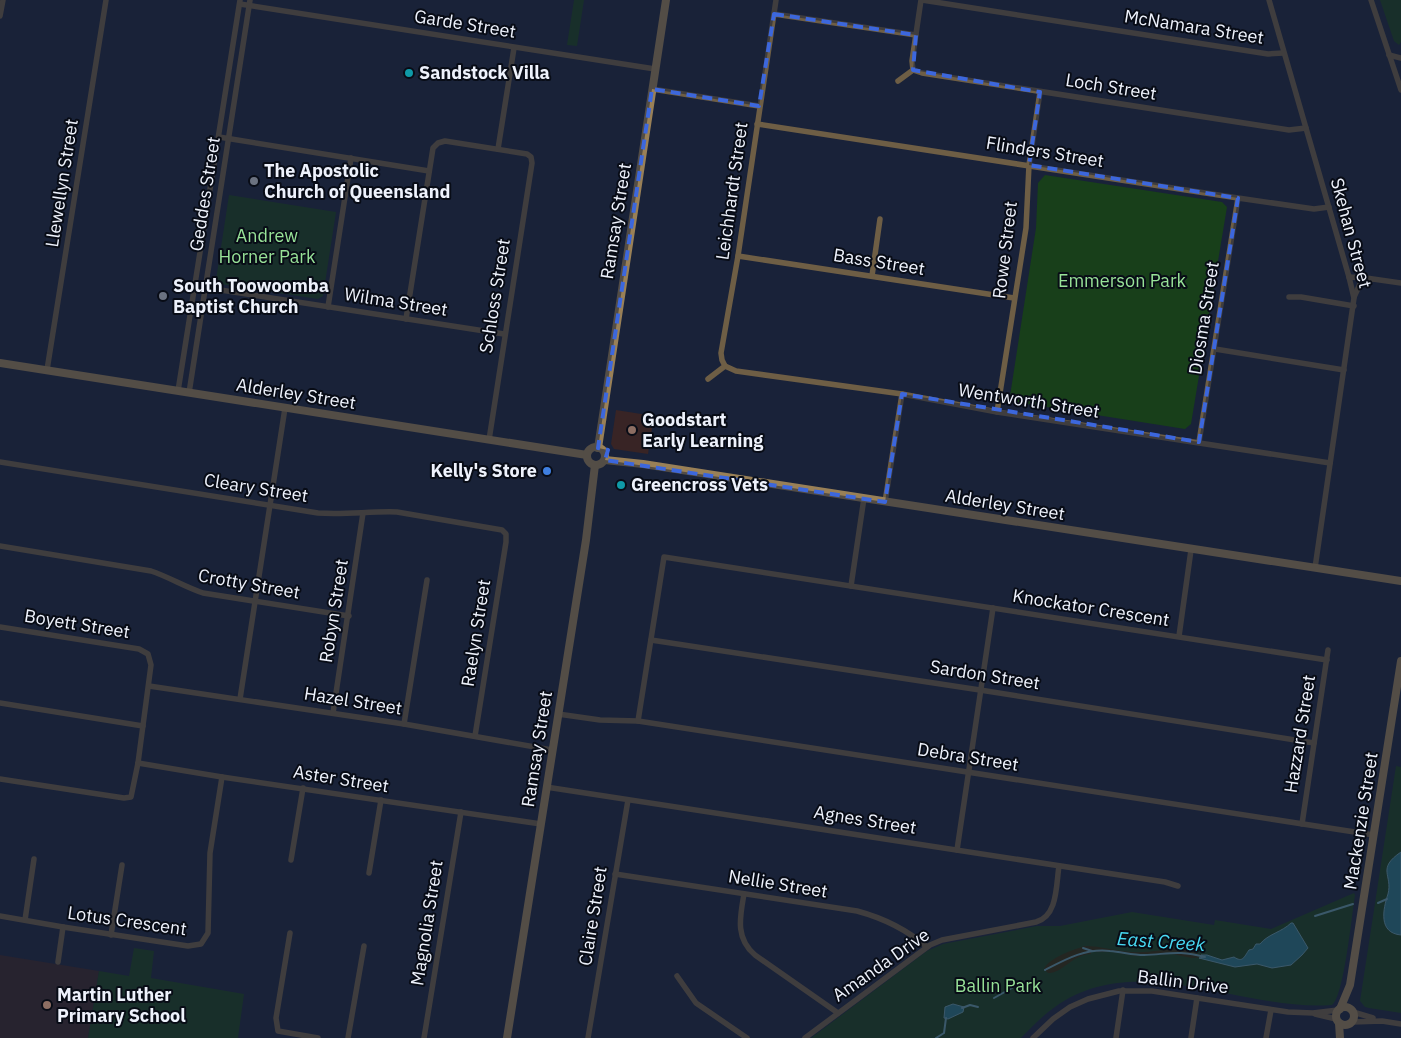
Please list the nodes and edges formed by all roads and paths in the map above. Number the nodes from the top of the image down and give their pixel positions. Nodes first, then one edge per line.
1 (4, 0) edge
2 (106, 0) edge
3 (666, 0) edge
4 (776, 0) edge
5 (922, 0) edge
6 (1269, 0) edge
7 (1371, 0) edge
8 (240, 2) edge
9 (249, 3) edge
10 (774, 14) junction
11 (0, 16) edge
12 (916, 35) junction
13 (514, 48) junction
14 (1283, 53) junction
15 (1389, 54) junction
16 (1401, 58) edge
17 (655, 69) junction
18 (913, 70) junction
19 (898, 81) dead end
20 (652, 89) junction
21 (1401, 90) edge
22 (1040, 92) junction
23 (759, 106) junction
24 (757, 124) junction
25 (1306, 128) junction
26 (219, 137) junction
27 (228, 139) junction
28 (498, 149) junction
29 (351, 158) junction
30 (1030, 165) junction
31 (428, 171) junction
32 (1238, 198) junction
33 (1329, 207) junction
34 (880, 219) dead end
35 (738, 256) junction
36 (872, 276) junction
37 (1349, 277) junction
38 (1373, 279) junction
39 (1401, 283) edge
40 (195, 286) junction
41 (206, 288) junction
42 (1289, 297) dead end
43 (1014, 298) junction
44 (1354, 298) junction
45 (1354, 306) junction
46 (328, 307) junction
47 (406, 319) junction
48 (504, 334) junction
49 (1215, 349) junction
50 (0, 363) edge
51 (725, 366) junction
52 (47, 370) junction
53 (1344, 370) junction
54 (708, 378) dead end
55 (178, 391) junction
56 (189, 393) junction
57 (902, 394) junction
58 (285, 408) junction
59 (998, 412) junction
60 (489, 440) junction
61 (1199, 442) junction
62 (598, 448) junction
63 (587, 455) junction
64 (604, 460) junction
65 (0, 462) edge
66 (1330, 463) junction
67 (595, 465) junction
68 (864, 498) junction
69 (885, 502) junction
70 (270, 505) junction
71 (364, 513) junction
72 (506, 534) joint
73 (0, 546) edge
74 (1191, 550) junction
75 (658, 551) dead end
76 (664, 557) junction
77 (1314, 568) junction
78 (427, 580) dead end
79 (1401, 581) edge
80 (851, 586) junction
81 (256, 601) junction
82 (992, 608) junction
83 (349, 616) junction
84 (0, 626) edge
85 (1179, 636) junction
86 (651, 640) junction
87 (1328, 650) dead end
88 (1326, 660) junction
89 (1401, 661) edge
90 (149, 686) junction
91 (980, 690) junction
92 (240, 699) junction
93 (0, 703) edge
94 (333, 713) junction
95 (558, 714) junction
96 (638, 721) junction
97 (404, 724) junction
98 (143, 726) junction
99 (475, 736) junction
100 (1314, 743) junction
101 (552, 750) junction
102 (138, 763) junction
103 (968, 772) junction
104 (222, 777) junction
105 (0, 779) edge
106 (546, 787) junction
107 (303, 788) junction
108 (381, 800) junction
109 (628, 800) junction
110 (461, 812) junction
111 (541, 824) junction
112 (1302, 824) junction
113 (1374, 835) junction
114 (957, 850) junction
115 (34, 859) dead end
116 (291, 860) dead end
117 (122, 865) dead end
118 (1059, 866) junction
119 (369, 873) dead end
120 (615, 874) junction
121 (1178, 886) dead end
122 (744, 894) junction
123 (0, 916) edge
124 (24, 920) junction
125 (63, 927) junction
126 (290, 933) dead end
127 (111, 935) junction
128 (364, 946) dead end
129 (927, 946) junction
130 (58, 962) dead end
131 (677, 976) dead end
132 (1350, 985) junction
133 (1123, 990) junction
134 (1196, 998) junction
135 (1271, 1010) junction
136 (1339, 1010) junction
137 (1351, 1011) junction
138 (838, 1013) junction
139 (1313, 1013) junction
140 (1338, 1021) junction
141 (1382, 1021) junction
142 (1350, 1023) junction
143 (1401, 1024) edge
144 (318, 1038) edge
145 (348, 1038) edge
146 (424, 1038) edge
147 (507, 1038) edge
148 (588, 1038) edge
149 (747, 1038) edge
150 (804, 1038) edge
151 (1033, 1038) edge
152 (1116, 1038) edge
153 (1191, 1038) edge
154 (1266, 1038) edge
155 (1342, 1038) edge

1 - 11 street
2 - 52 street, Llewellyn Street
3 - 17 street, Ramsay Street
4 - 10 street, Leichhardt Street
5 - 12 street
5 - 14 street, McNamara Street
6 - 14 street, Skehan Street
7 - 15 street
8 - 9 street, Garde Street
8 - 26 street, Geddes Street
9 - 13 street, Garde Street
9 - 27 street, Geddes Street
10 - 12 street
10 - 23 street, Leichhardt Street
12 - 18 street
13 - 17 street, Garde Street
13 - 28 street
14 - 25 street, Skehan Street
15 - 16 street
15 - 21 street
17 - 20 street, Ramsay Street
18 - 19 street
18 - 22 street, Loch Street
20 - 23 street
20 - 62 street, Ramsay Street
22 - 25 street, Loch Street
22 - 30 street, Rowe Street
23 - 24 street, Leichhardt Street
24 - 30 street, Flinders Street
24 - 35 street, Leichhardt Street
25 - 33 street, Skehan Street
26 - 27 street
26 - 40 street, Geddes Street
27 - 29 street
27 - 41 street, Geddes Street
28 - 31 street
28 - 48 street, Schloss Street
29 - 31 street
29 - 46 street
30 - 32 street, Flinders Street
30 - 43 street, Rowe Street
31 - 47 street
32 - 33 street, Flinders Street
32 - 49 street, Diosma Street
33 - 37 street, Skehan Street
34 - 36 street
35 - 36 street, Bass Street
35 - 51 street, Leichhardt Street
36 - 43 street, Bass Street
37 - 38 street
37 - 44 street, Skehan Street
38 - 39 street
38 - 44 street
40 - 41 street, Wilma Street
40 - 55 street, Geddes Street
41 - 46 street, Wilma Street
41 - 56 street, Geddes Street
42 - 45 street
43 - 59 street, Rowe Street
44 - 45 street, Skehan Street
45 - 53 street, Skehan Street
46 - 47 street, Wilma Street
47 - 48 street, Wilma Street
48 - 60 street, Schloss Street
49 - 53 street
49 - 61 street, Diosma Street
50 - 52 street, Alderley Street
51 - 54 street
51 - 57 street, Wentworth Street
52 - 55 street, Alderley Street
53 - 66 street, Skehan Street
55 - 56 street, Alderley Street
56 - 58 street, Alderley Street
57 - 59 street, Wentworth Street
57 - 69 street
58 - 60 street, Alderley Street
58 - 70 street
59 - 61 street, Wentworth Street
60 - 63 street, Alderley Street
61 - 66 street, Wentworth Street
62 - 63 street
62 - 64 street
63 - 67 street
64 - 67 street
64 - 68 street, Alderley Street
65 - 70 street, Cleary Street
66 - 77 street, Skehan Street
67 - 95 street, Ramsay Street
68 - 69 street, Alderley Street
68 - 80 street
69 - 74 street, Alderley Street
70 - 71 street, Cleary Street
70 - 81 street
71 - 72 street, Cleary Street
71 - 83 street, Robyn Street
72 - 99 street, Raelyn Street
73 - 81 street, Crotty Street
74 - 77 street, Alderley Street
74 - 85 street
75 - 76 street
76 - 80 street, Knockator Crescent
76 - 86 street
77 - 79 street, Alderley Street
78 - 97 street
80 - 82 street, Knockator Crescent
81 - 83 street, Crotty Street
81 - 92 street
82 - 85 street, Knockator Crescent
82 - 91 street
83 - 94 street, Robyn Street
84 - 90 street, Boyett Street
85 - 88 street, Knockator Crescent
86 - 91 street, Sardon Street
86 - 96 street
87 - 88 street, Hazzard Street
88 - 100 street, Hazzard Street
89 - 113 street, Mackenzie Street
90 - 92 street, Hazel Street
90 - 98 street
91 - 100 street, Sardon Street
91 - 103 street
92 - 94 street, Hazel Street
93 - 98 street
94 - 97 street, Hazel Street
95 - 96 street, Debra Street
95 - 101 street, Ramsay Street
96 - 103 street, Debra Street
97 - 99 street, Hazel Street
98 - 102 street
99 - 101 street, Hazel Street
100 - 112 street, Hazzard Street
101 - 106 street, Ramsay Street
102 - 104 street, Aster Street
102 - 105 street
103 - 112 street, Debra Street
103 - 114 street
104 - 107 street, Aster Street
104 - 127 street, Lotus Crescent
106 - 109 street, Agnes Street
106 - 111 street, Ramsay Street
107 - 108 street, Aster Street
107 - 116 street
108 - 110 street, Aster Street
108 - 119 street
109 - 114 street, Agnes Street
109 - 120 street, Claire Street
110 - 111 street, Aster Street
110 - 146 street, Magnolia Street
111 - 147 street, Ramsay Street
112 - 113 street, Debra Street
113 - 132 street, Mackenzie Street
114 - 118 street, Agnes Street
115 - 124 street
117 - 127 street
118 - 121 street, Agnes Street
118 - 129 street, Amanda Drive
120 - 122 street, Nellie Street
120 - 148 street, Claire Street
122 - 129 street, Nellie Street
122 - 138 street
123 - 124 street, Lotus Crescent
124 - 125 street, Lotus Crescent
125 - 127 street, Lotus Crescent
125 - 130 street
126 - 144 street
128 - 145 street
129 - 138 street, Amanda Drive
131 - 149 street
132 - 136 street, Mackenzie Street
132 - 137 street, Mackenzie Street
133 - 134 street, Ballin Drive
133 - 151 street, Ballin Drive
133 - 152 street
134 - 135 street, Ballin Drive
134 - 153 street
135 - 139 street, Ballin Drive
135 - 154 street
136 - 137 street
136 - 139 street, Ballin Drive
136 - 140 street
137 - 141 street
137 - 142 street
138 - 150 street, Amanda Drive
139 - 140 street, Ballin Drive
140 - 142 street
140 - 155 street
141 - 142 street
141 - 143 street
142 - 155 street

